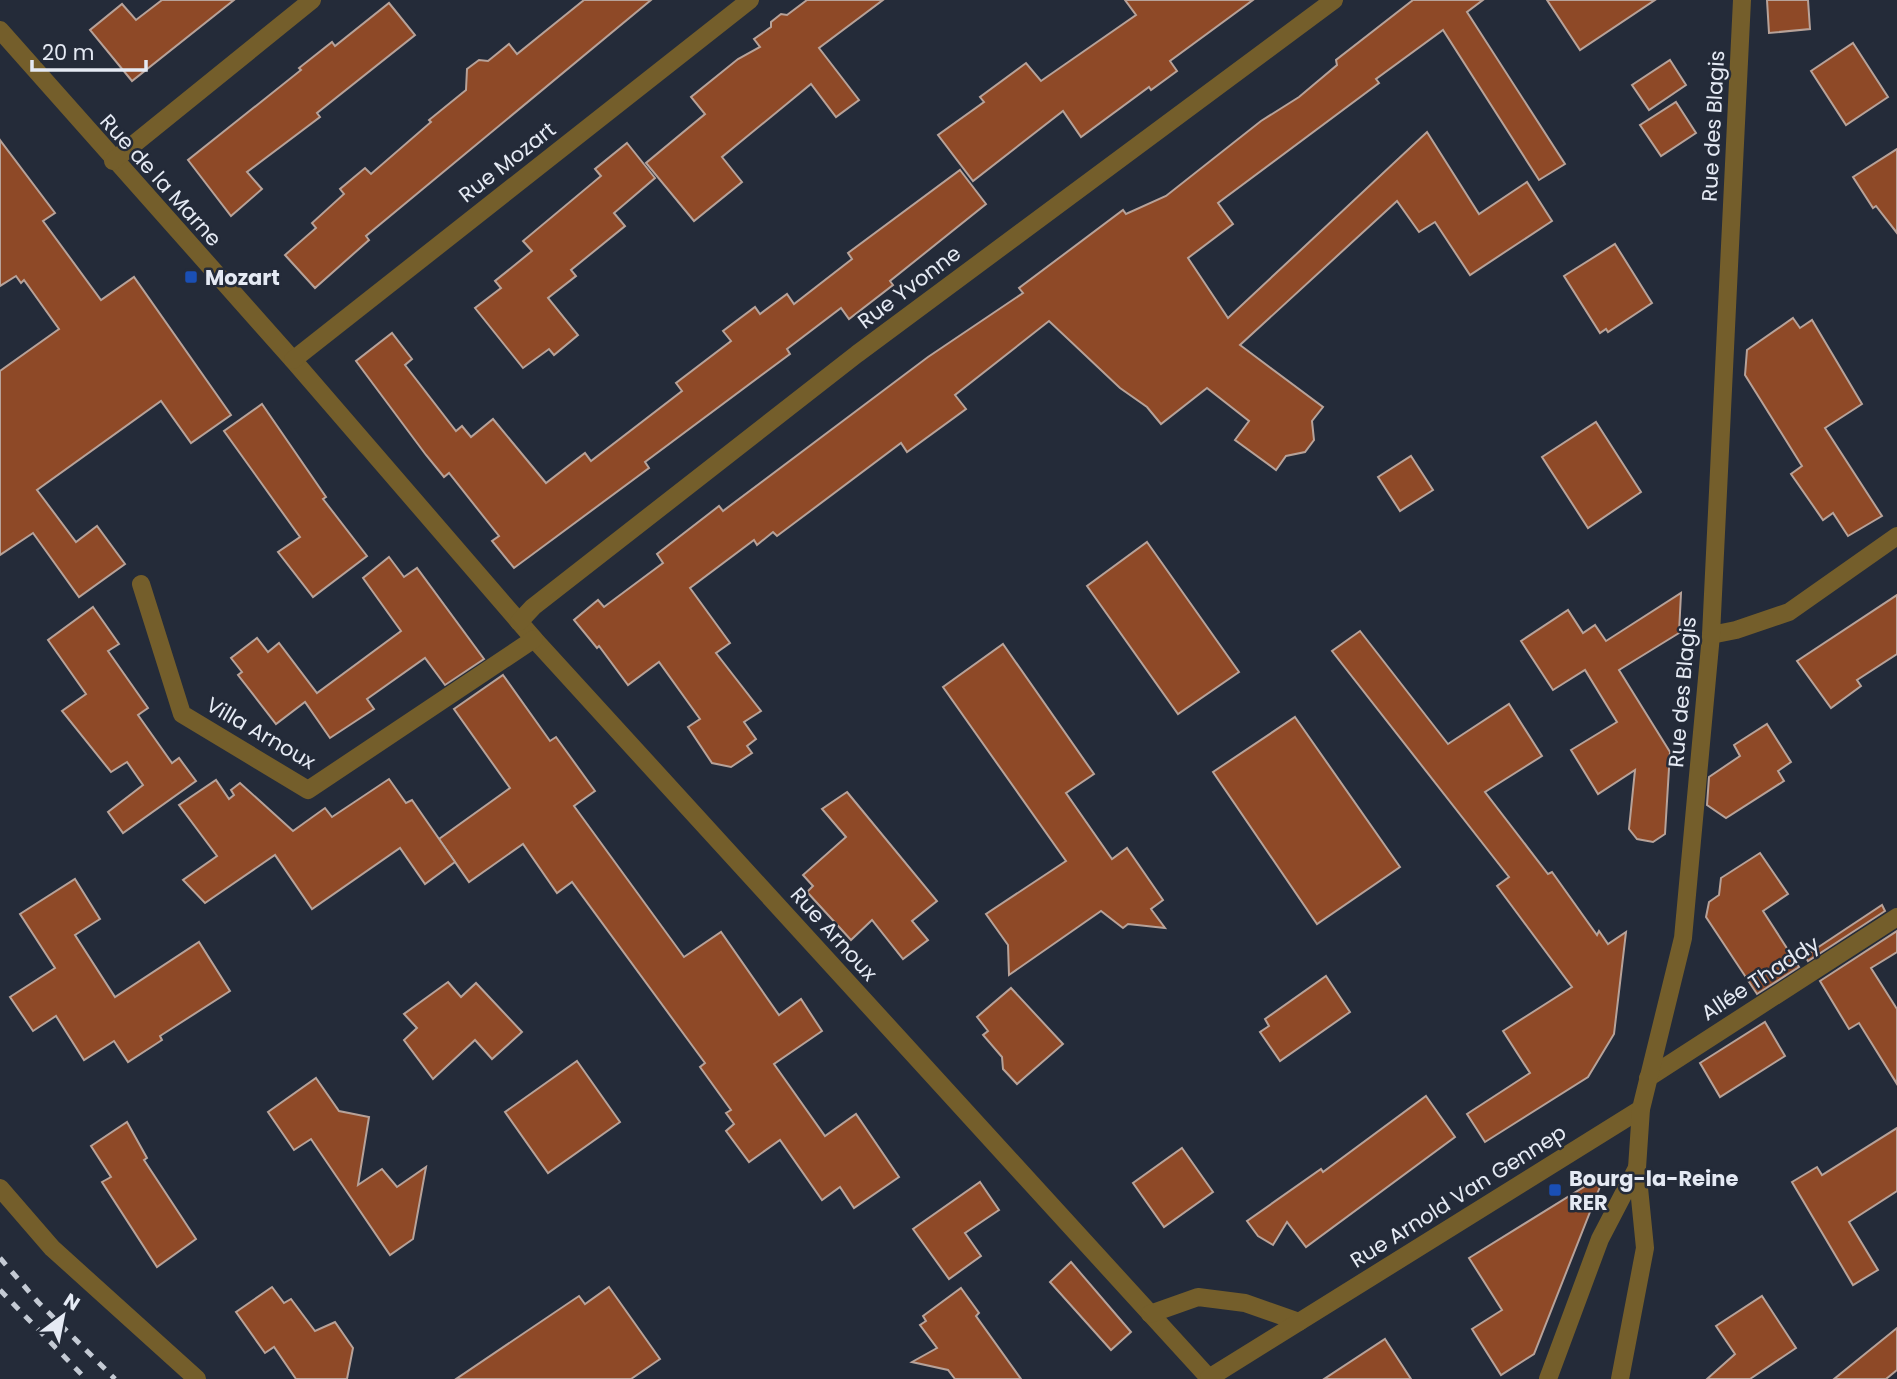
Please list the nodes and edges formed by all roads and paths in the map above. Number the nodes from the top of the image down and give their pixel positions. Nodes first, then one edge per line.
1 (312, 0) edge
2 (750, 0) edge
3 (1334, 0) edge
4 (1742, 0) edge
5 (0, 30) edge
6 (113, 161) junction
7 (293, 360) junction
8 (427, 517) joint
9 (1897, 536) edge
10 (141, 584) dead end
11 (519, 622) junction
12 (1710, 635) junction
13 (534, 639) junction
14 (1897, 917) edge
15 (1648, 1078) junction
16 (1641, 1109) junction
17 (1637, 1168) junction
18 (0, 1188) edge
19 (1150, 1314) junction
20 (1299, 1322) junction
21 (197, 1379) edge
22 (1210, 1379) edge
23 (1548, 1379) edge
24 (1620, 1379) edge

1 - 6 street
2 - 7 street, Rue Mozart
3 - 11 street, Rue Yvonne
4 - 12 street, Rue des Blagis
5 - 6 street, Rue de la Marne
6 - 7 street, Rue de la Marne
7 - 8 street, Rue de la Marne
8 - 11 street, Rue Arnoux
9 - 12 street
10 - 13 street, Villa Arnoux
11 - 13 street, Rue Arnoux
12 - 15 street, Rue des Blagis
13 - 19 street, Rue Arnoux
14 - 15 street, Allée Thaddy
15 - 16 street, Rue des Blagis
16 - 17 street, Rue des Blagis
16 - 20 street, Rue Arnold Van Gennep
17 - 23 street
17 - 24 street, Rue des Blagis
18 - 21 street
19 - 20 street
19 - 22 street, Rue Arnoux
20 - 22 street, Rue Arnold Van Gennep

